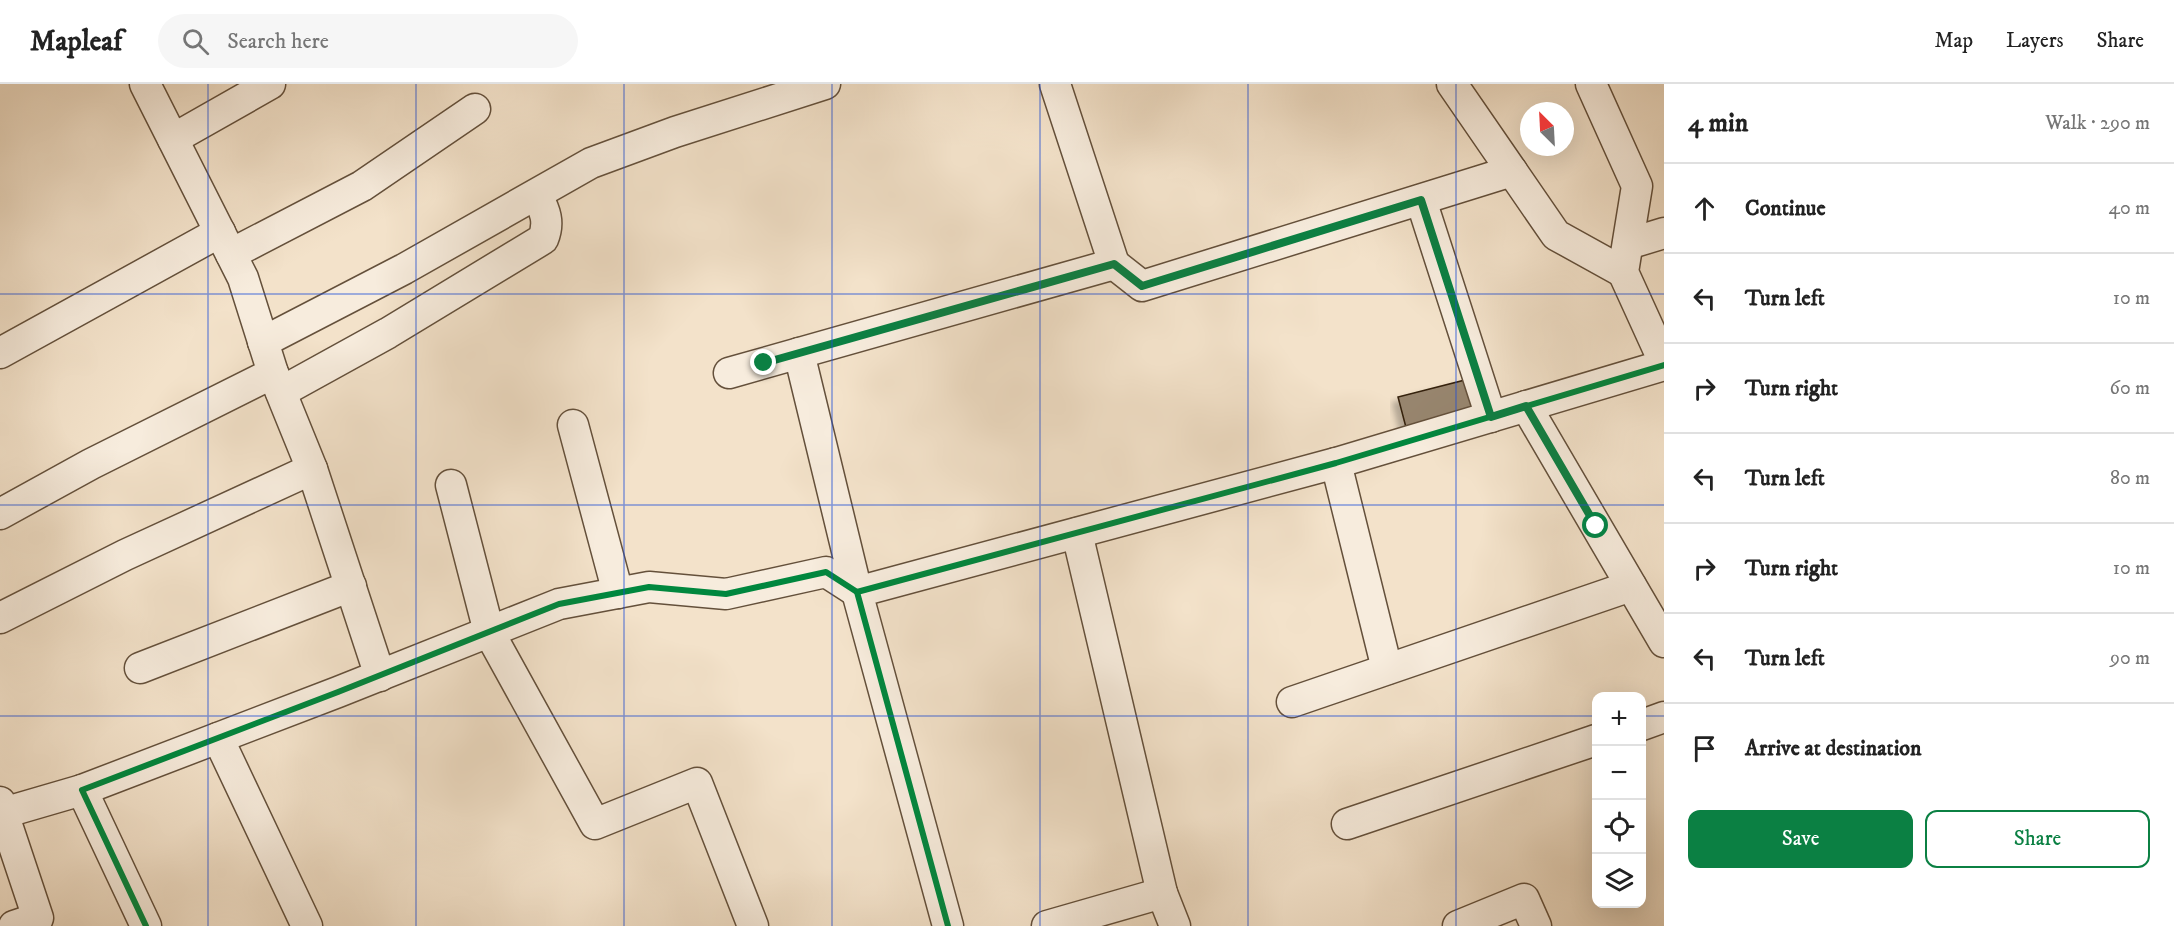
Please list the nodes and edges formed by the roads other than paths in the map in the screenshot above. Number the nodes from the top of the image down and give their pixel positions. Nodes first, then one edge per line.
1 (145, 84) edge
2 (270, 84) edge
3 (825, 84) edge
4 (1055, 84) edge
5 (1452, 84) edge
6 (1591, 84) edge
7 (475, 109) dead end
8 (173, 139) junction
9 (1512, 171) junction
10 (537, 195) junction
11 (1421, 200) junction
12 (1664, 233) edge
13 (226, 243) junction
14 (1625, 258) junction
15 (1114, 264) junction
16 (263, 342) junction
17 (799, 353) junction
18 (0, 354) edge
19 (1664, 363) edge
20 (729, 373) dead end
21 (277, 382) junction
22 (1526, 406) junction
23 (1491, 417) junction
24 (573, 425) dead end
25 (1336, 463) junction
26 (312, 469) junction
27 (451, 485) dead end
28 (0, 514) edge
29 (1077, 533) junction
30 (351, 586) junction
31 (1631, 586) junction
32 (857, 591) junction
33 (618, 593) junction
34 (0, 618) edge
35 (489, 632) junction
36 (1664, 642) edge
37 (140, 668) dead end
38 (1387, 669) junction
39 (380, 676) junction
40 (1293, 702) dead end
41 (1664, 717) edge
42 (1646, 723) edge
43 (218, 738) junction
44 (1592, 741) edge
45 (82, 790) junction
46 (2, 807) edge
47 (1347, 824) dead end
48 (1162, 892) junction
49 (14, 926) edge
50 (146, 926) edge
51 (307, 926) edge
52 (753, 926) edge
53 (948, 926) edge
54 (1047, 926) edge
55 (1174, 926) edge
56 (1458, 926) edge
57 (1536, 926) edge

1 - 8 street
2 - 8 street
3 - 10 street
4 - 15 street
5 - 9 street
6 - 14 street
7 - 13 street
8 - 13 street
9 - 11 street
9 - 14 street
10 - 16 street
10 - 21 street
11 - 15 street
11 - 23 street
12 - 14 street
13 - 16 street
13 - 18 street
14 - 19 street
15 - 17 street
16 - 21 street
17 - 20 street
17 - 32 street
19 - 22 street
21 - 26 street
21 - 28 street
22 - 23 street
22 - 31 street
23 - 25 street
24 - 33 street
25 - 29 street
25 - 38 street
26 - 30 street
26 - 34 street
27 - 35 street
29 - 32 street
29 - 48 street
30 - 37 street
30 - 39 street
31 - 36 street
31 - 38 street
32 - 33 street
32 - 53 street
33 - 35 street
35 - 39 street
35 - 52 street
38 - 40 street
39 - 43 street
41 - 42 street
43 - 45 street
43 - 51 street
44 - 47 street
45 - 46 street
45 - 50 street
46 - 49 street
48 - 54 street
48 - 55 street
56 - 57 street

